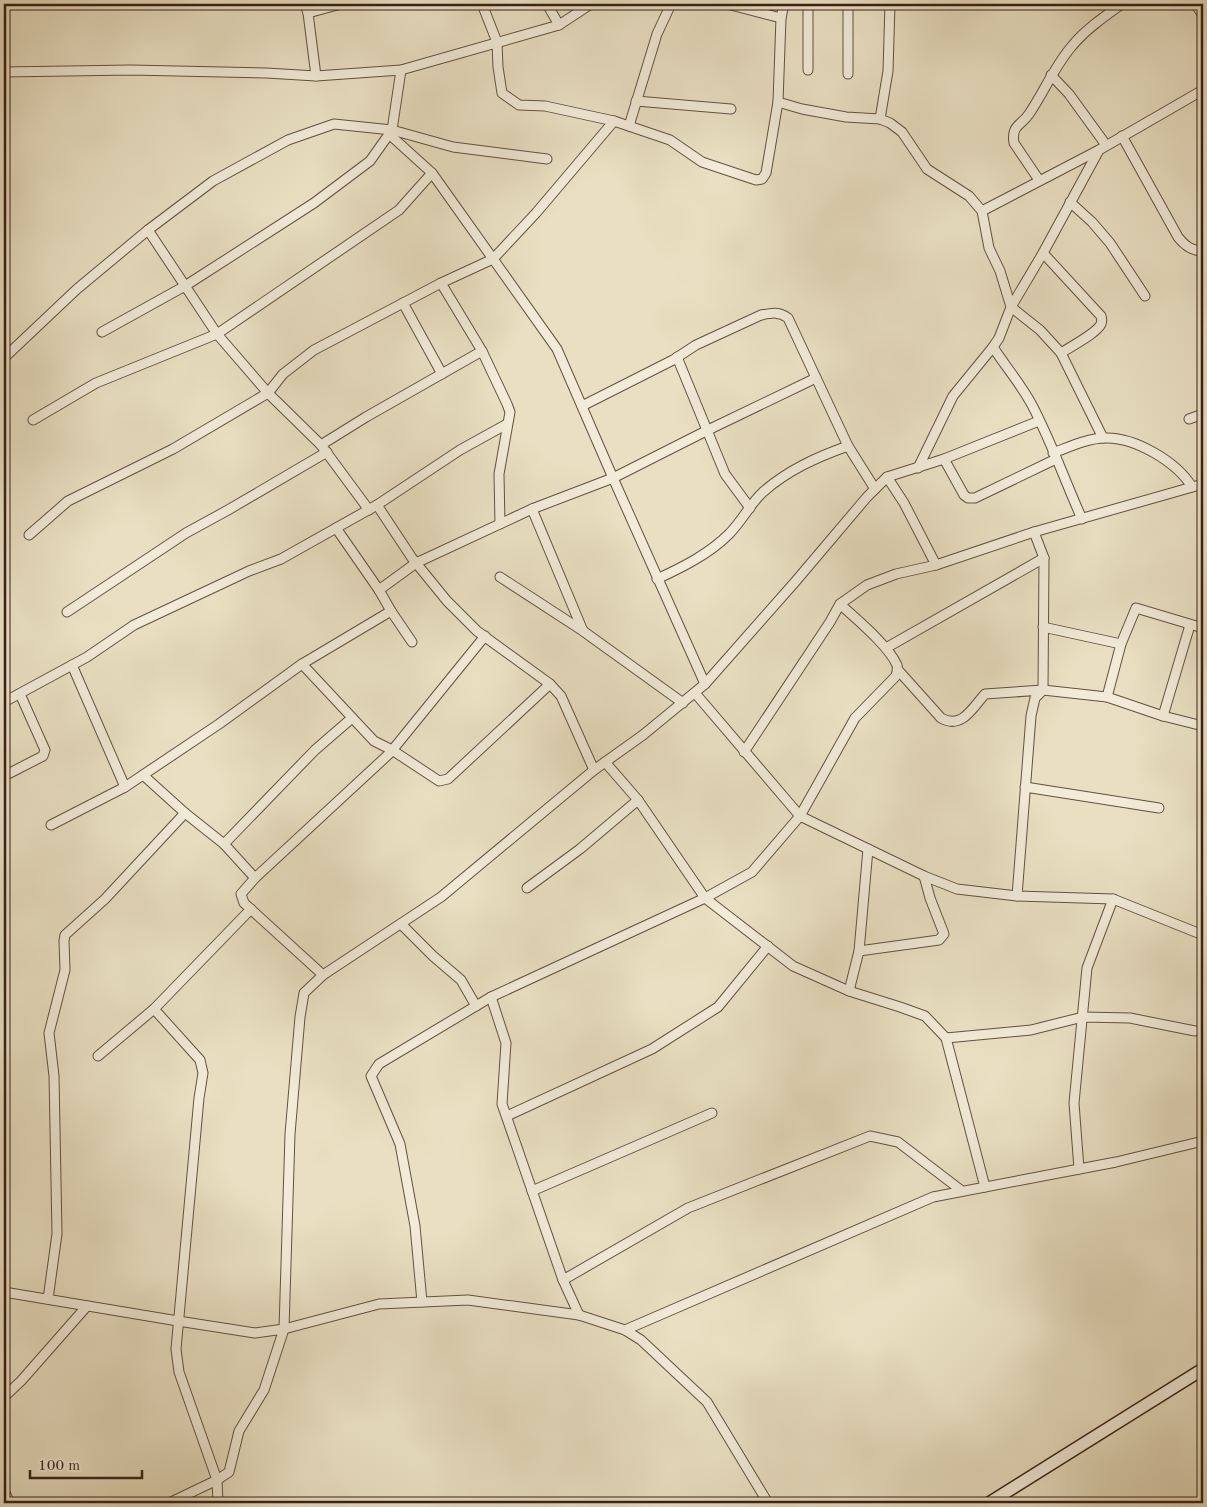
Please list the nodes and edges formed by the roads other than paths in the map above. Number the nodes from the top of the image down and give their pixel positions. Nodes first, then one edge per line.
1 (306, 4) edge
2 (341, 4) edge
3 (482, 4) edge
4 (547, 4) edge
5 (591, 4) edge
6 (671, 4) edge
7 (728, 4) edge
8 (784, 4) edge
9 (808, 4) edge
10 (848, 4) edge
11 (890, 4) edge
12 (1122, 4) edge
13 (1195, 4) edge
14 (308, 13) junction
15 (1203, 16) edge
16 (781, 18) junction
17 (559, 26) junction
18 (498, 42) junction
19 (401, 70) junction
20 (808, 70) dead end
21 (4, 72) edge
22 (848, 74) dead end
23 (1051, 75) junction
24 (316, 76) junction
25 (1203, 90) edge
26 (636, 101) junction
27 (778, 102) junction
28 (731, 109) dead end
29 (880, 119) junction
30 (614, 121) junction
31 (630, 126) junction
32 (391, 132) junction
33 (1122, 136) junction
34 (1103, 147) junction
35 (547, 159) dead end
36 (432, 173) junction
37 (1039, 180) junction
38 (1070, 202) junction
39 (982, 211) junction
40 (148, 230) junction
41 (1203, 251) edge
42 (1043, 253) junction
43 (493, 258) junction
44 (441, 283) junction
45 (185, 286) junction
46 (1145, 296) dead end
47 (403, 304) junction
48 (1011, 307) junction
49 (102, 332) dead end
50 (217, 334) junction
51 (993, 347) junction
52 (482, 351) junction
53 (1061, 353) junction
54 (677, 357) junction
55 (4, 358) edge
56 (442, 374) junction
57 (816, 378) junction
58 (268, 393) junction
59 (582, 406) junction
60 (1203, 414) edge
61 (1189, 419) dead end
62 (33, 420) dead end
63 (1039, 421) junction
64 (507, 424) junction
65 (708, 430) junction
66 (1103, 438) junction
67 (848, 446) junction
68 (324, 449) junction
69 (1055, 456) junction
70 (944, 460) junction
71 (918, 468) junction
72 (887, 477) junction
73 (612, 478) junction
74 (1203, 484) edge
75 (1192, 488) junction
76 (875, 489) junction
77 (373, 508) junction
78 (750, 508) junction
79 (532, 509) junction
80 (1082, 519) junction
81 (500, 524) junction
82 (336, 528) junction
83 (1034, 532) junction
84 (29, 535) dead end
85 (1044, 558) junction
86 (416, 563) junction
87 (936, 565) junction
88 (500, 577) dead end
89 (657, 579) junction
90 (379, 590) junction
91 (840, 604) junction
92 (391, 611) junction
93 (67, 612) dead end
94 (1190, 625) junction
95 (1043, 628) junction
96 (1203, 628) edge
97 (583, 631) junction
98 (485, 636) junction
99 (412, 642) dead end
100 (1121, 644) junction
101 (886, 648) junction
102 (302, 664) junction
103 (72, 665) junction
104 (898, 670) junction
105 (550, 684) junction
106 (705, 684) junction
107 (1043, 690) junction
108 (695, 693) junction
109 (20, 694) junction
110 (1106, 697) junction
111 (4, 702) edge
112 (683, 703) junction
113 (1163, 716) junction
114 (352, 718) junction
115 (1203, 726) edge
116 (392, 750) junction
117 (744, 752) junction
118 (605, 762) junction
119 (594, 770) junction
120 (143, 775) junction
121 (4, 776) edge
122 (124, 787) junction
123 (1025, 787) junction
124 (638, 800) junction
125 (1160, 808) dead end
126 (185, 813) junction
127 (800, 816) junction
128 (51, 825) dead end
129 (224, 844) junction
130 (868, 849) junction
131 (924, 876) junction
132 (255, 878) junction
133 (527, 888) dead end
134 (1017, 896) junction
135 (704, 898) junction
136 (1113, 898) junction
137 (250, 909) junction
138 (401, 924) junction
139 (1203, 935) edge
140 (768, 946) junction
141 (858, 950) junction
142 (323, 975) junction
143 (849, 992) junction
144 (491, 997) junction
145 (476, 1006) junction
146 (154, 1009) junction
147 (1083, 1017) junction
148 (1195, 1031) dead end
149 (946, 1038) junction
150 (98, 1056) dead end
151 (712, 1113) dead end
152 (506, 1116) junction
153 (1203, 1140) edge
154 (1079, 1169) junction
155 (985, 1187) junction
156 (532, 1191) junction
157 (962, 1191) junction
158 (563, 1280) junction
159 (4, 1292) edge
160 (48, 1299) junction
161 (422, 1302) junction
162 (87, 1306) junction
163 (579, 1315) junction
164 (178, 1321) junction
165 (284, 1329) junction
166 (626, 1330) junction
167 (1203, 1369) edge
168 (4, 1397) edge
169 (217, 1480) junction
170 (4, 1491) edge
171 (10, 1503) edge
172 (169, 1503) edge
173 (218, 1503) edge
174 (768, 1503) edge
175 (989, 1503) edge

1 - 14 street
2 - 14 street
3 - 18 street
4 - 17 street
5 - 17 street
6 - 26 street
7 - 16 street
8 - 16 street
9 - 20 street
10 - 22 street
11 - 29 street
12 - 23 street
13 - 15 street
14 - 24 street
16 - 27 street
17 - 18 street
18 - 19 street
18 - 30 street
19 - 24 street
19 - 32 street
21 - 24 street
23 - 34 street
23 - 37 street
25 - 33 street
26 - 28 street
26 - 31 street
27 - 29 street
27 - 31 street
29 - 39 street
30 - 31 street
30 - 43 street
32 - 35 street
32 - 36 street
32 - 40 street
32 - 45 street
33 - 34 street
33 - 41 street
34 - 37 street
34 - 38 street
36 - 43 street
36 - 50 street
37 - 39 street
38 - 42 street
38 - 46 street
39 - 48 street
40 - 45 street
40 - 55 street
42 - 48 street
42 - 53 street
43 - 44 street
43 - 59 street
44 - 47 street
44 - 52 street
45 - 49 street
45 - 50 street
47 - 56 street
47 - 58 street
48 - 51 street
48 - 53 street
50 - 58 street
50 - 62 street
51 - 63 street
51 - 71 street
52 - 56 street
52 - 64 street
53 - 66 street
54 - 57 street
54 - 59 street
54 - 65 street
56 - 68 street
57 - 65 street
57 - 67 street
58 - 68 street
58 - 84 street
59 - 73 street
60 - 61 street
63 - 69 street
63 - 70 street
64 - 77 street
64 - 81 street
65 - 73 street
65 - 78 street
66 - 69 street
66 - 75 street
67 - 76 street
67 - 78 street
68 - 77 street
68 - 93 street
69 - 70 street
69 - 80 street
70 - 71 street
71 - 72 street
72 - 76 street
72 - 87 street
73 - 79 street
73 - 89 street
74 - 75 street
75 - 80 street
76 - 106 street
77 - 82 street
77 - 86 street
78 - 89 street
79 - 81 street
79 - 97 street
80 - 83 street
81 - 86 street
82 - 90 street
82 - 103 street
83 - 85 street
83 - 87 street
85 - 95 street
85 - 101 street
86 - 90 street
86 - 98 street
87 - 91 street
88 - 97 street
89 - 106 street
90 - 92 street
91 - 101 street
91 - 117 street
92 - 99 street
92 - 102 street
94 - 96 street
94 - 100 street
94 - 113 street
95 - 100 street
95 - 107 street
97 - 112 street
98 - 105 street
98 - 116 street
100 - 110 street
101 - 104 street
102 - 114 street
102 - 120 street
103 - 109 street
103 - 122 street
104 - 107 street
104 - 127 street
105 - 116 street
105 - 119 street
106 - 108 street
107 - 110 street
107 - 123 street
108 - 112 street
108 - 117 street
109 - 111 street
109 - 121 street
110 - 113 street
112 - 118 street
113 - 115 street
114 - 116 street
114 - 129 street
116 - 132 street
117 - 127 street
118 - 119 street
118 - 124 street
119 - 138 street
120 - 122 street
120 - 126 street
122 - 128 street
123 - 125 street
123 - 134 street
124 - 133 street
124 - 135 street
126 - 129 street
126 - 160 street
127 - 130 street
127 - 135 street
129 - 132 street
130 - 131 street
130 - 141 street
131 - 134 street
131 - 141 street
132 - 137 street
134 - 136 street
135 - 140 street
135 - 144 street
136 - 139 street
136 - 147 street
137 - 142 street
137 - 146 street
138 - 142 street
138 - 145 street
140 - 143 street
140 - 152 street
141 - 143 street
142 - 165 street
143 - 149 street
144 - 145 street
144 - 152 street
145 - 161 street
146 - 150 street
146 - 164 street
147 - 148 street
147 - 149 street
147 - 154 street
149 - 155 street
151 - 156 street
152 - 156 street
153 - 154 street
154 - 155 street
155 - 157 street
156 - 158 street
157 - 158 street
157 - 166 street
158 - 163 street
159 - 160 street
160 - 162 street
161 - 163 street
161 - 165 street
162 - 164 street
162 - 168 street
163 - 166 street
164 - 165 street
164 - 169 street
165 - 169 street
166 - 174 street
167 - 175 street
169 - 172 street
169 - 173 street
170 - 171 street

